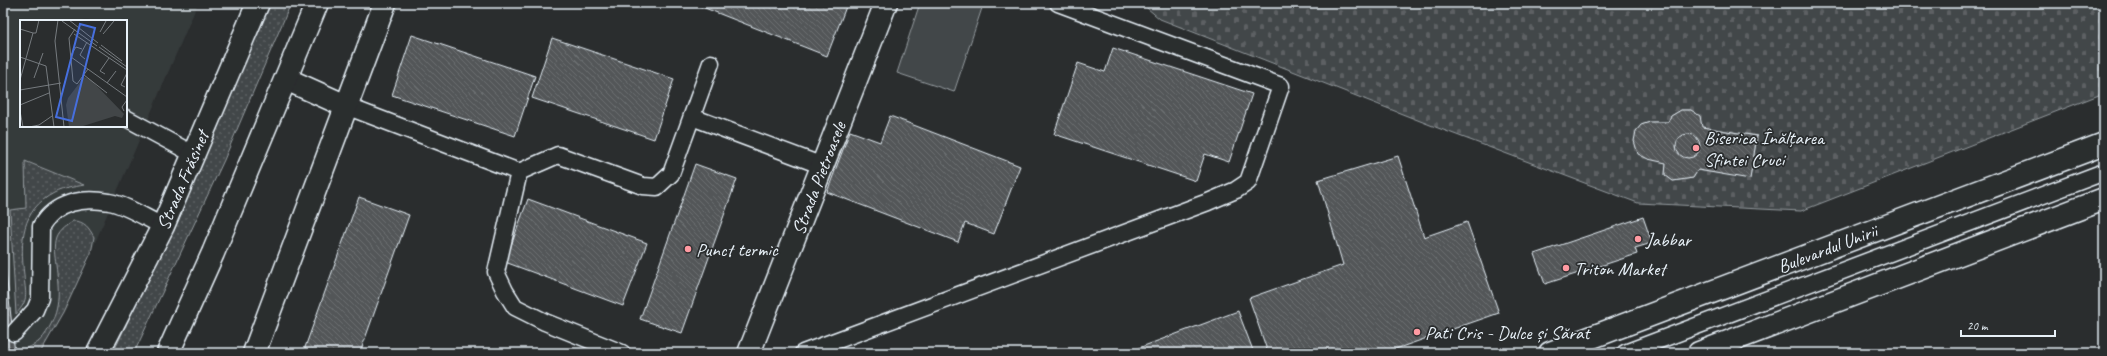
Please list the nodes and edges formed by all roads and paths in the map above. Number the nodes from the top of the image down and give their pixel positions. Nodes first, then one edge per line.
1 (258, 3) edge
2 (317, 3) edge
3 (385, 3) edge
4 (886, 3) edge
5 (1061, 3) edge
6 (711, 63) dead end
7 (286, 79) junction
8 (346, 106) junction
9 (692, 117) junction
10 (127, 119) edge
11 (2104, 144) edge
12 (193, 154) junction
13 (823, 166) junction
14 (519, 172) junction
15 (2104, 172) edge
16 (2104, 199) edge
17 (163, 226) junction
18 (14, 332) dead end
19 (98, 353) edge
20 (168, 353) edge
21 (254, 353) edge
22 (622, 353) edge
23 (749, 353) edge
24 (802, 353) edge
25 (1550, 353) edge
26 (1625, 353) edge
27 (1699, 353) edge

1 - 12 main road, Strada Frăsinet
2 - 7 main road
3 - 8 main road
4 - 13 main road, Strada Pietroasele
5 - 24 lane
6 - 9 lane
7 - 8 main road
7 - 20 main road
8 - 14 lane
8 - 21 main road
9 - 13 lane
9 - 14 lane
10 - 12 lane
11 - 25 main road, Bulevardul Unirii
12 - 17 main road, Strada Frăsinet
13 - 23 main road, Strada Pietroasele
14 - 22 lane
15 - 26 lane
16 - 27 main road
17 - 18 lane
17 - 19 main road, Strada Frăsinet

